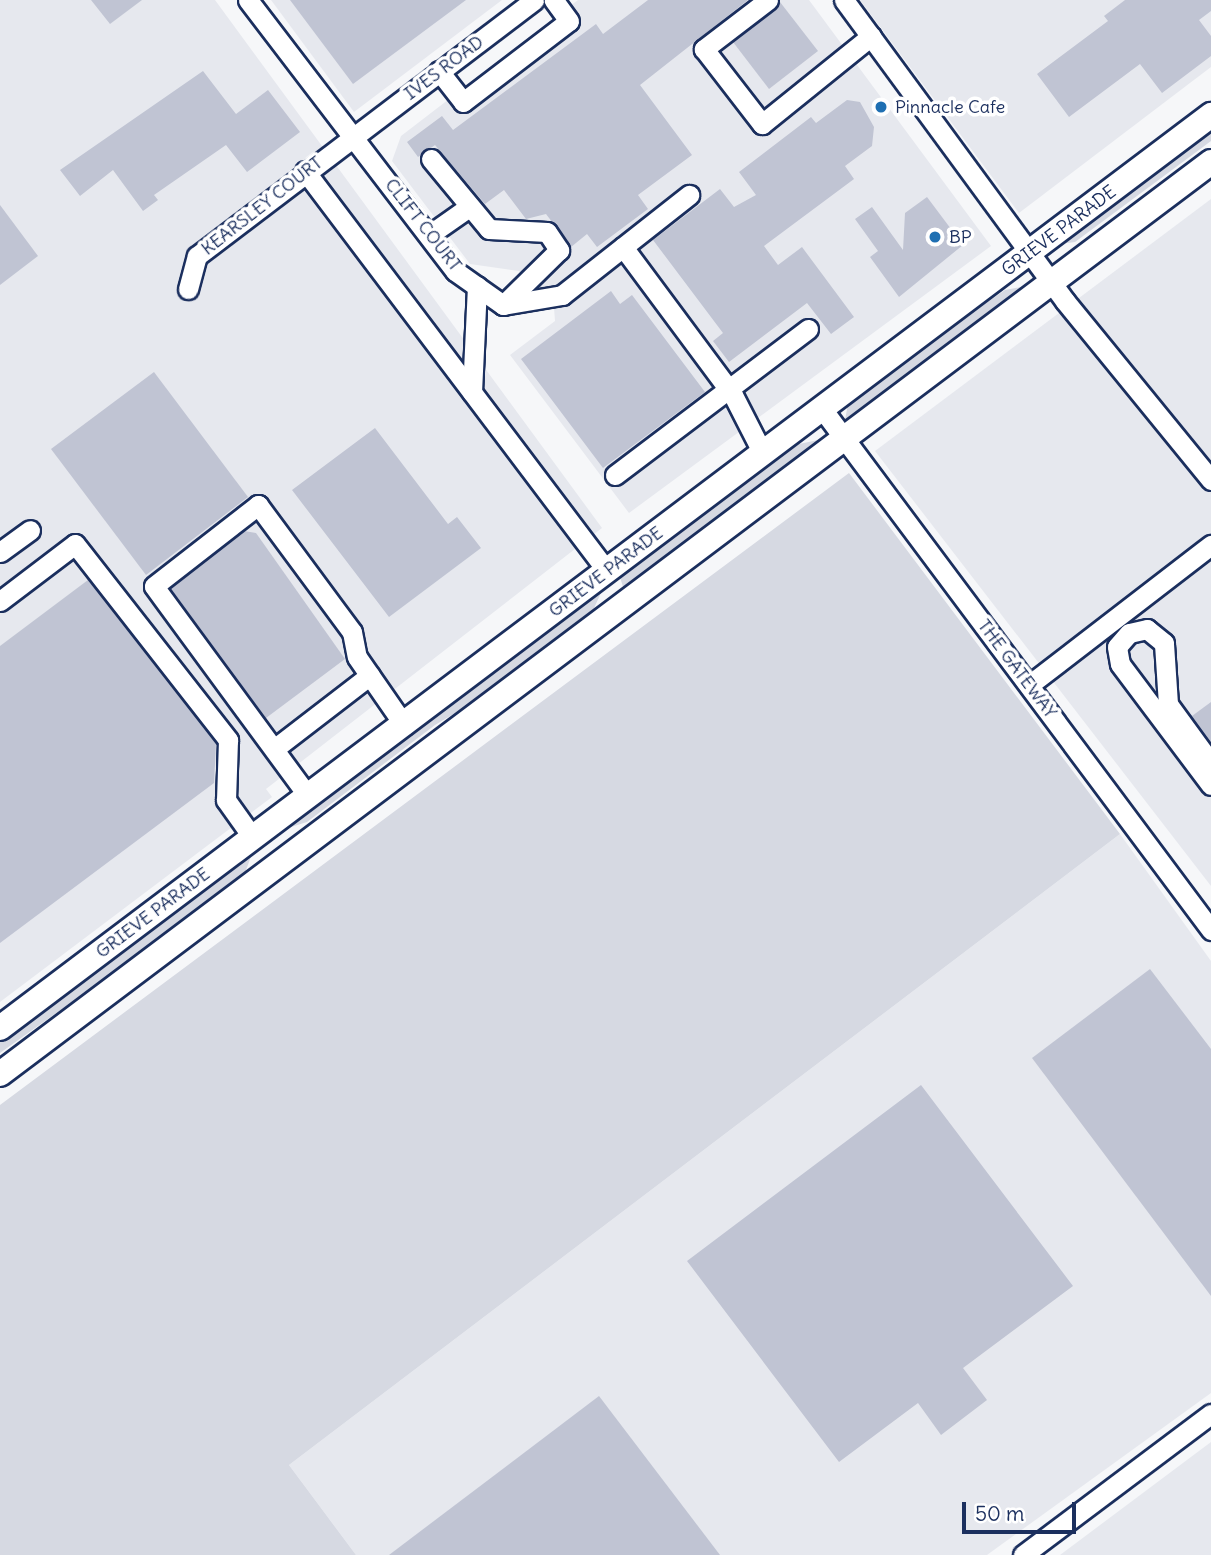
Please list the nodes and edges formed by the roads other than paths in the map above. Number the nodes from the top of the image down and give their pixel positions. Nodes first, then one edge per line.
1 (248, 0) edge
2 (534, 0) edge
3 (554, 0) edge
4 (768, 0) edge
5 (844, 0) edge
6 (871, 36) junction
7 (439, 71) junction
8 (1211, 116) edge
9 (354, 135) junction
10 (431, 159) dead end
11 (1211, 162) edge
12 (305, 171) junction
13 (689, 195) dead end
14 (469, 207) junction
15 (429, 235) junction
16 (623, 247) junction
17 (1030, 253) junction
18 (1052, 282) junction
19 (477, 286) junction
20 (188, 289) dead end
21 (503, 305) junction
22 (808, 329) dead end
23 (728, 389) junction
24 (472, 392) junction
25 (823, 410) junction
26 (846, 439) junction
27 (763, 454) junction
28 (615, 475) dead end
29 (1211, 480) edge
30 (30, 530) dead end
31 (1211, 545) edge
32 (0, 552) edge
33 (607, 571) junction
34 (0, 601) edge
35 (370, 675) junction
36 (1029, 685) junction
37 (404, 725) junction
38 (274, 749) junction
39 (1211, 763) edge
40 (1211, 785) edge
41 (308, 796) junction
42 (253, 838) junction
43 (1211, 930) edge
44 (0, 1028) edge
45 (0, 1074) edge
46 (1211, 1414) edge
47 (1023, 1555) edge

1 - 9 street, CLIFT COURT
2 - 7 street, IVES ROAD
3 - 7 street
4 - 6 street
5 - 6 street
6 - 17 street
7 - 9 street, IVES ROAD
8 - 17 main road, GRIEVE PARADE
9 - 12 street, KEARSLEY COURT
9 - 15 street, CLIFT COURT
10 - 14 street
11 - 18 main road, GRIEVE PARADE
12 - 20 street, KEARSLEY COURT
12 - 24 street
13 - 16 street
14 - 15 street
14 - 21 street
15 - 19 street, CLIFT COURT
16 - 21 street
16 - 23 street
17 - 18 street
17 - 25 main road, GRIEVE PARADE
18 - 26 main road, GRIEVE PARADE
18 - 29 street
19 - 21 street, CLIFT COURT
19 - 24 street
22 - 23 street
23 - 27 street
23 - 28 street
24 - 33 street
25 - 26 street, THE GATEWAY
25 - 27 main road, GRIEVE PARADE
26 - 36 street, THE GATEWAY
26 - 45 main road, GRIEVE PARADE
27 - 33 main road, GRIEVE PARADE
30 - 32 street
31 - 36 street
33 - 37 main road, GRIEVE PARADE
34 - 42 street
35 - 37 street
35 - 38 street
35 - 38 street
36 - 43 street, THE GATEWAY
37 - 41 main road, GRIEVE PARADE
38 - 41 street
39 - 40 street
41 - 42 main road, GRIEVE PARADE
42 - 44 main road, GRIEVE PARADE
46 - 47 street

